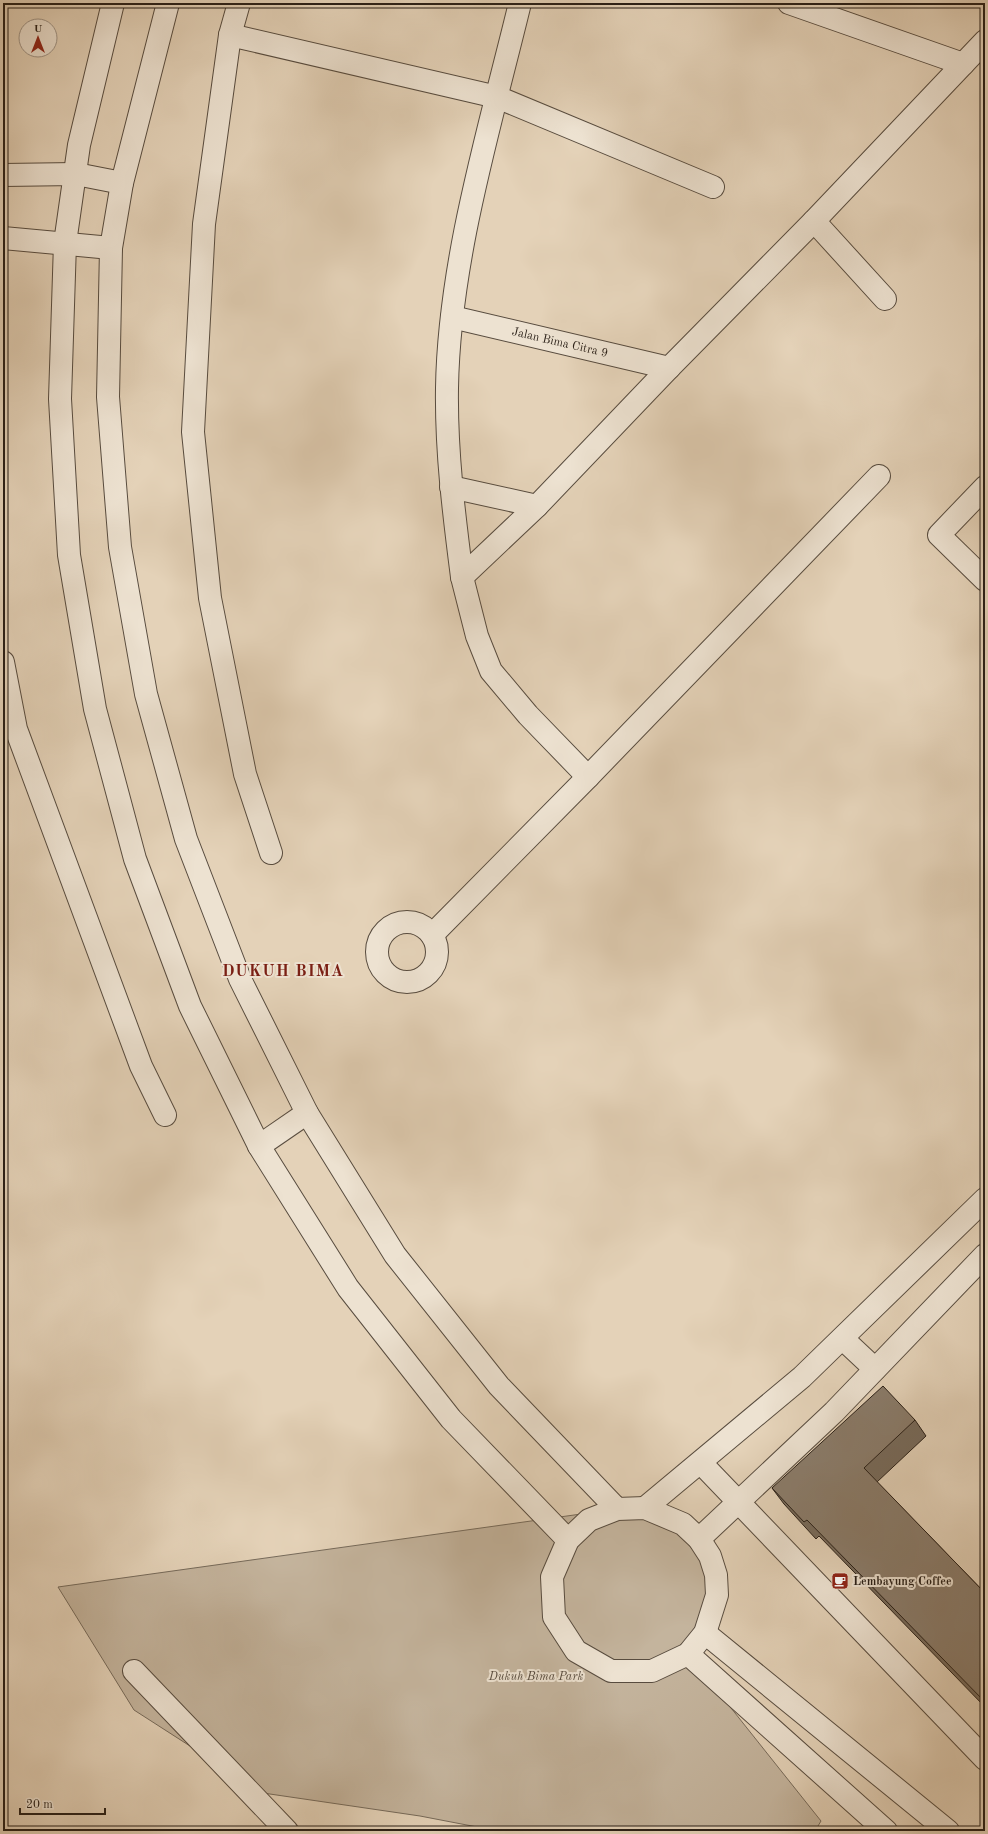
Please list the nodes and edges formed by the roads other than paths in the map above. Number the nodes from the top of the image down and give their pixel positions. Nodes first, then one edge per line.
1 (113, 3) edge
2 (168, 3) edge
3 (239, 3) edge
4 (520, 3) edge
5 (789, 3) edge
6 (230, 35) junction
7 (985, 41) edge
8 (963, 64) junction
9 (497, 97) junction
10 (76, 174) junction
11 (3, 175) edge
12 (122, 183) junction
13 (713, 187) dead end
14 (814, 221) junction
15 (3, 238) edge
16 (65, 243) junction
17 (111, 248) junction
18 (885, 299) dead end
19 (452, 317) junction
20 (668, 368) junction
21 (879, 476) dead end
22 (451, 487) junction
23 (985, 487) edge
24 (537, 506) junction
25 (462, 577) junction
26 (985, 580) edge
27 (3, 662) edge
28 (10, 730) edge
29 (588, 777) junction
30 (271, 853) dead end
31 (432, 935) dead end
32 (306, 1113) junction
33 (165, 1115) dead end
34 (259, 1146) junction
35 (985, 1198) edge
36 (985, 1255) edge
37 (843, 1339) junction
38 (875, 1369) junction
39 (701, 1463) junction
40 (739, 1503) junction
41 (645, 1508) junction
42 (617, 1509) junction
43 (699, 1539) junction
44 (568, 1540) junction
45 (705, 1633) junction
46 (688, 1654) junction
47 (134, 1671) dead end
48 (985, 1759) edge
49 (287, 1831) edge
50 (886, 1831) edge
51 (948, 1831) edge

1 - 10 street
2 - 12 street
3 - 6 street
4 - 9 street
5 - 8 street
6 - 9 street
6 - 30 street
7 - 8 street
8 - 14 street
9 - 13 street
9 - 19 street
10 - 11 street
10 - 12 street
10 - 16 street
12 - 17 street
14 - 18 street
14 - 20 street
15 - 16 street
16 - 17 street
16 - 34 street
17 - 32 street
19 - 20 street, Jalan Bima Citra 9
19 - 22 street
20 - 24 street
21 - 29 street
22 - 24 street
22 - 25 street
23 - 26 street
24 - 25 street
25 - 29 street
27 - 28 street
28 - 33 street
29 - 31 street
32 - 34 street
32 - 42 street
34 - 44 street
35 - 37 street
36 - 38 street
37 - 38 street
37 - 39 street
38 - 40 street
39 - 40 street
39 - 41 street
40 - 43 street
40 - 48 street
41 - 42 street
41 - 43 street
42 - 44 street
43 - 45 street
44 - 46 street
45 - 46 street
45 - 51 street
46 - 50 street
47 - 49 street

